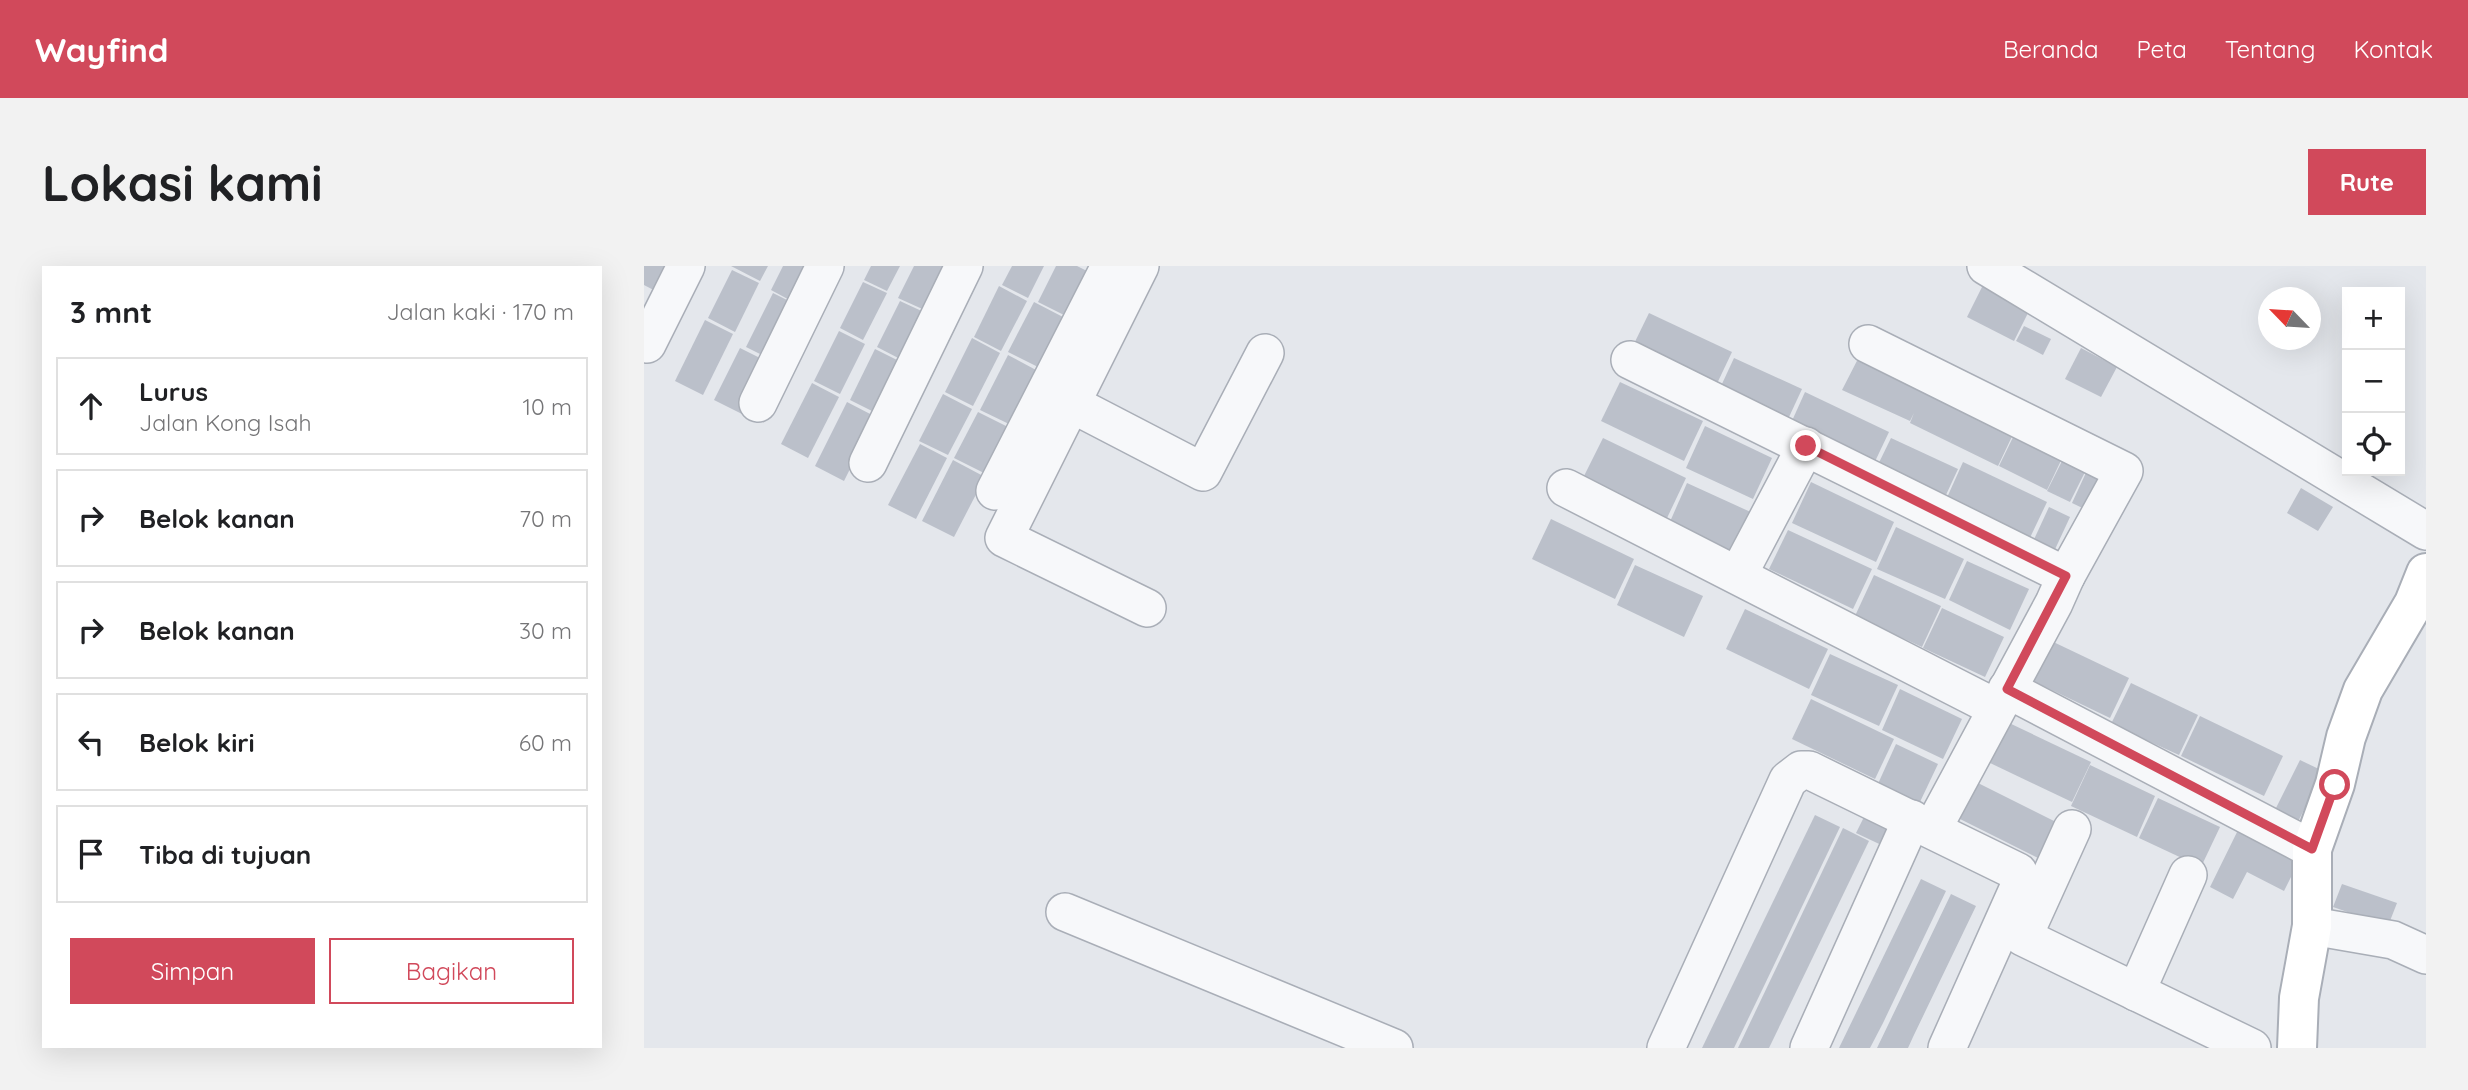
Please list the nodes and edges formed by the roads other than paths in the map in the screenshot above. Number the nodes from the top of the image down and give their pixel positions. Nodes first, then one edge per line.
1 (686, 266) edge
2 (825, 266) edge
3 (964, 266) edge
4 (1110, 266) edge
5 (1140, 266) edge
6 (1986, 266) edge
7 (648, 344) dead end
8 (1868, 344) dead end
9 (1265, 354) dead end
10 (1630, 360) dead end
11 (758, 403) dead end
12 (1072, 404) junction
13 (1806, 446) junction
14 (869, 463) dead end
15 (1566, 488) dead end
16 (995, 491) dead end
17 (2426, 531) edge
18 (2426, 573) edge
19 (1738, 575) junction
20 (2066, 576) junction
21 (1147, 608) dead end
22 (2002, 698) junction
23 (1922, 824) junction
24 (2072, 829) dead end
25 (2312, 849) junction
26 (2188, 875) dead end
27 (1065, 912) dead end
28 (2312, 926) junction
29 (2426, 955) edge
30 (2136, 992) junction
31 (1394, 1048) edge
32 (1666, 1048) edge
33 (1809, 1048) edge
34 (1947, 1048) edge
35 (2252, 1048) edge
36 (2297, 1048) edge

1 - 7 street
2 - 11 street
3 - 14 street
4 - 16 street
5 - 12 street
6 - 17 street
8 - 20 street
9 - 12 street
10 - 13 street
12 - 21 street
13 - 19 street
13 - 20 street
15 - 19 street
18 - 25 street
19 - 22 street
20 - 22 street
22 - 23 street
22 - 25 street
23 - 32 street
23 - 33 street
23 - 34 street
24 - 30 street
25 - 28 street
26 - 30 street
27 - 31 street
28 - 29 street
28 - 36 street
30 - 35 street

